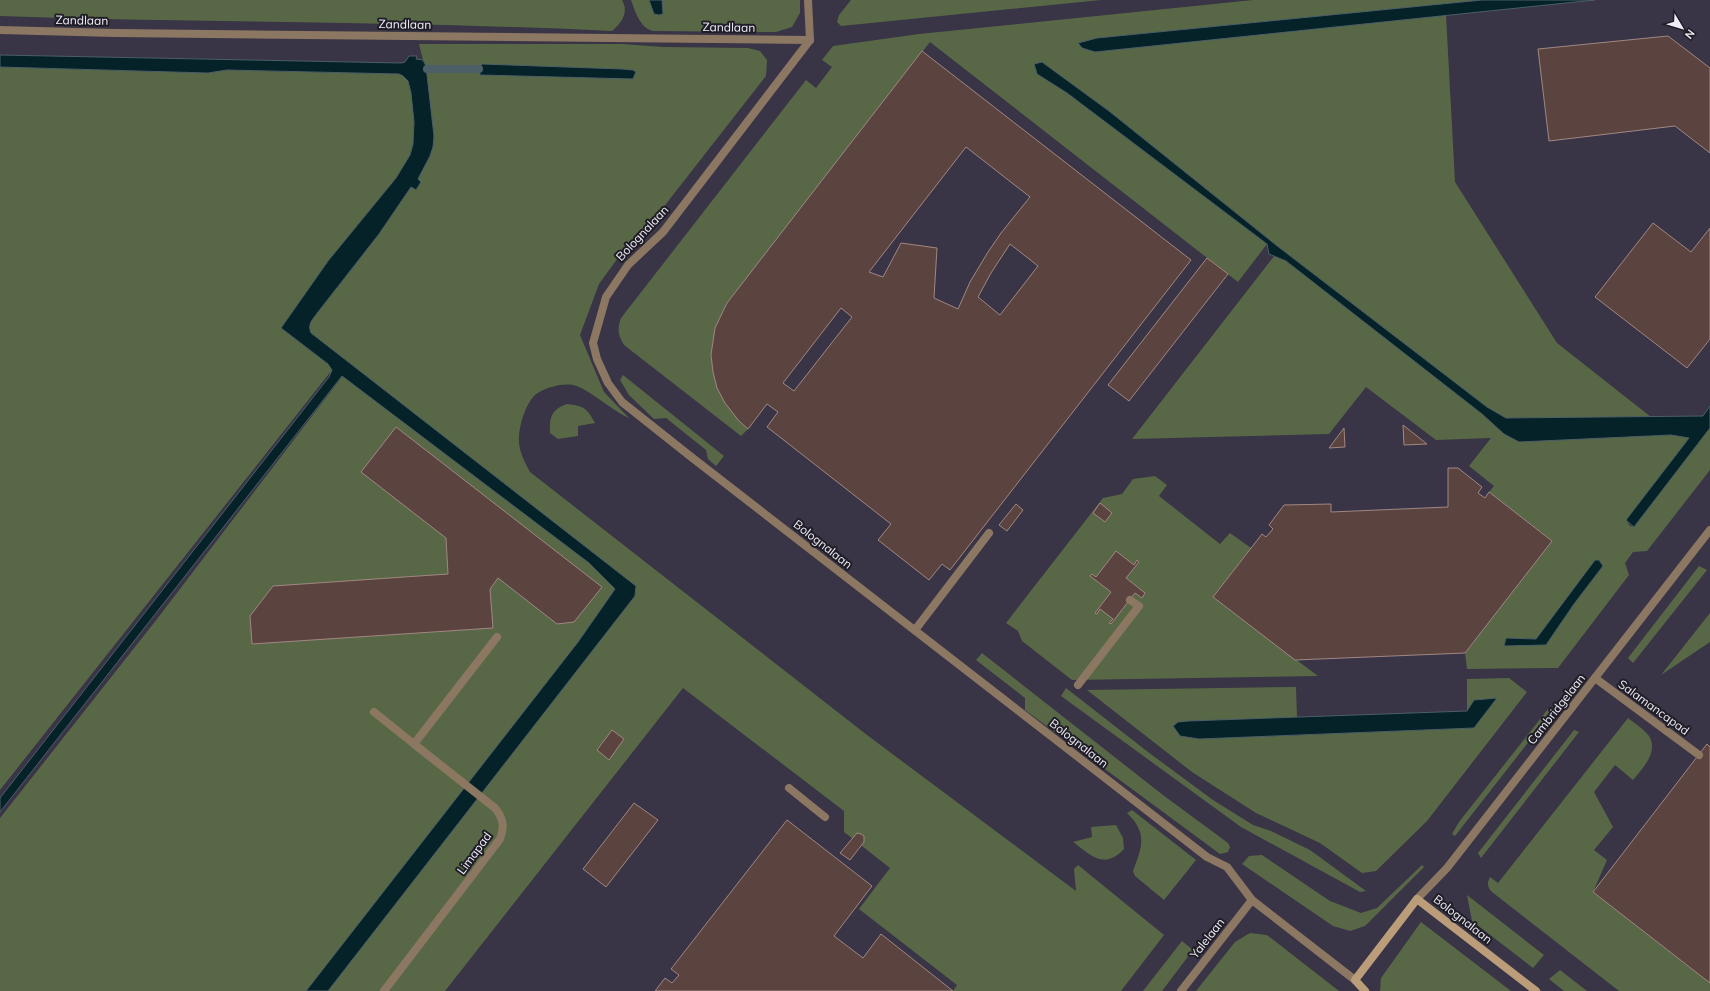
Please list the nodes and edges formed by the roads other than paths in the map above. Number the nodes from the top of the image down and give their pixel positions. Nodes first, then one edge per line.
1 (808, 0) edge
2 (0, 30) edge
3 (810, 40) junction
4 (989, 533) dead end
5 (1709, 535) edge
6 (1130, 600) dead end
7 (915, 630) junction
8 (497, 637) dead end
9 (1595, 678) junction
10 (1078, 685) dead end
11 (374, 712) dead end
12 (414, 744) junction
13 (1699, 755) dead end
14 (789, 788) dead end
15 (825, 817) dead end
16 (1417, 899) junction
17 (1252, 900) junction
18 (1355, 980) junction
19 (384, 991) edge
20 (1181, 991) edge
21 (1365, 991) edge
22 (1536, 991) edge

1 - 3 street
2 - 3 street, Zandlaan
3 - 7 street, Bolognalaan
4 - 7 street
5 - 9 street, Cambridgelaan
6 - 10 street
7 - 17 street, Bolognalaan
8 - 12 street
9 - 13 street, Salamancapad
9 - 16 street, Cambridgelaan
11 - 12 street, Limapad
12 - 19 street, Limapad
14 - 15 street
16 - 18 street, Bolognalaan
16 - 22 street, Bolognalaan
17 - 18 street, Bolognalaan
17 - 20 street, Yalelaan
18 - 21 street, Bolognalaan

